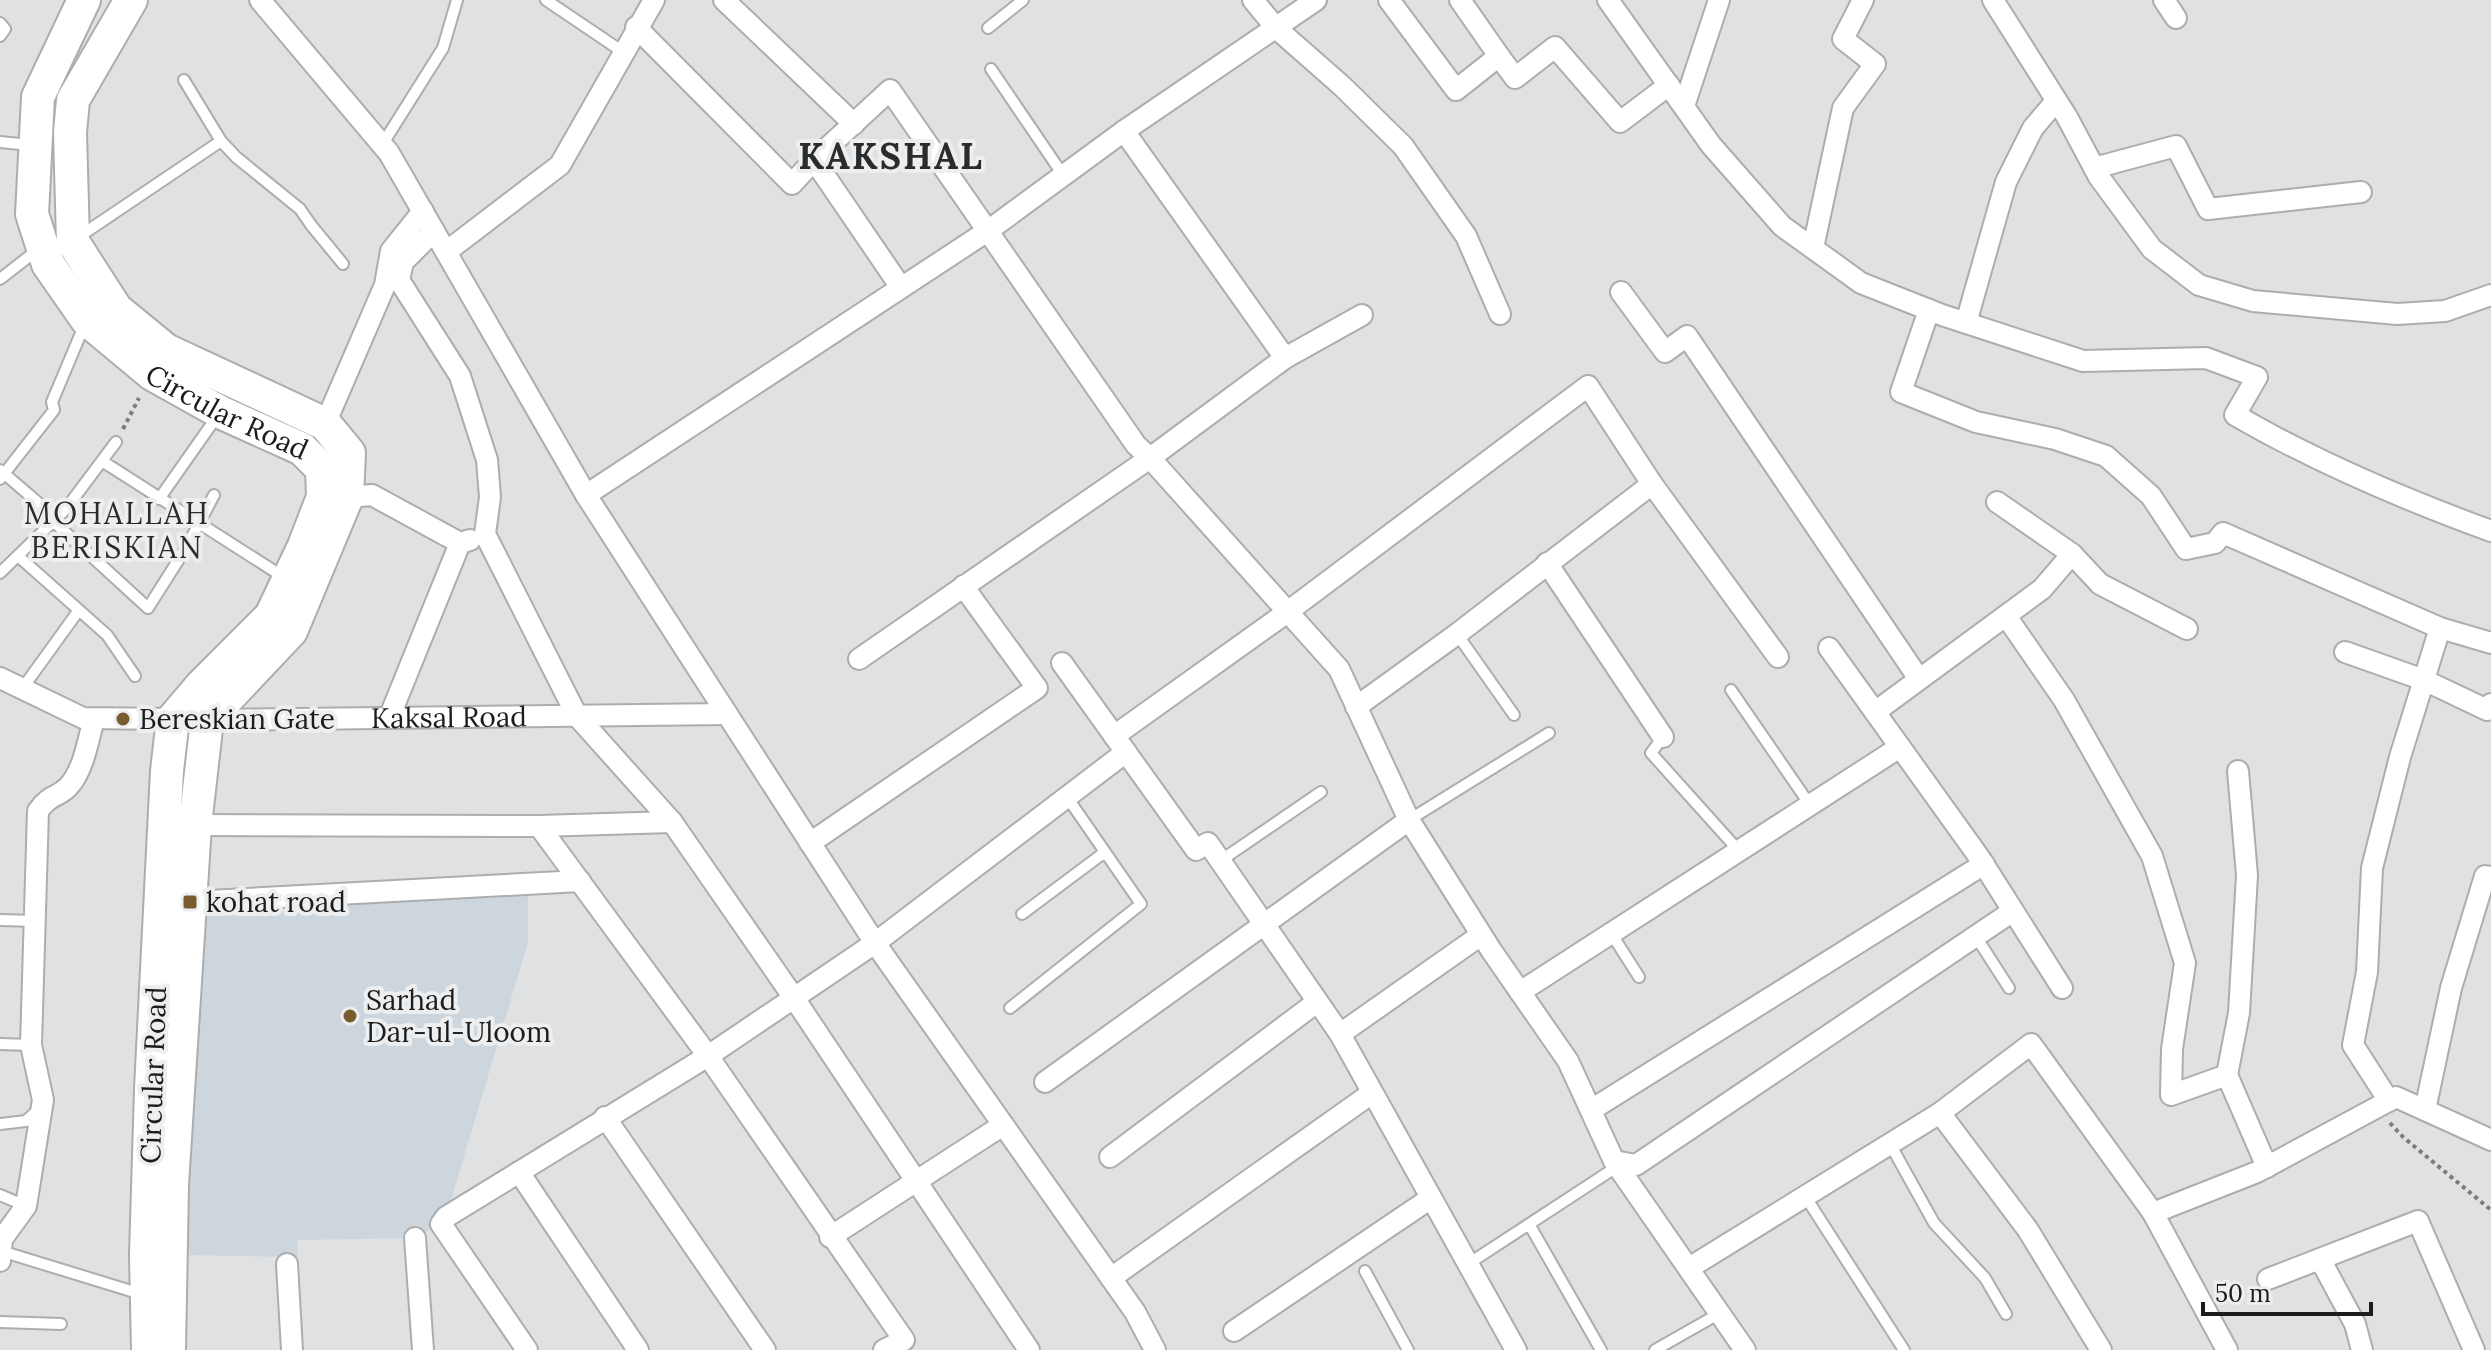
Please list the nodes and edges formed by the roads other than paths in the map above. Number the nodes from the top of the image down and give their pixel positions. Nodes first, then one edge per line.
1 (84, 0) edge
2 (131, 0) edge
3 (260, 0) edge
4 (457, 0) edge
5 (546, 0) edge
6 (654, 0) edge
7 (724, 0) edge
8 (1253, 0) edge
9 (1316, 0) edge
10 (1389, 0) edge
11 (1460, 0) edge
12 (1608, 0) edge
13 (1719, 0) edge
14 (1863, 0) edge
15 (1993, 0) edge
16 (2164, 0) edge
17 (1020, 1) edge
18 (558, 4) edge
19 (2176, 18) dead end
20 (0, 23) edge
21 (636, 27) junction
22 (988, 28) dead end
23 (1276, 28) junction
24 (0, 36) edge
25 (623, 52) junction
26 (1499, 56) junction
27 (991, 69) dead end
28 (184, 80) dead end
29 (1669, 85) junction
30 (38, 97) junction
31 (73, 100) junction
32 (2056, 101) junction
33 (1684, 106) junction
34 (854, 124) junction
35 (1124, 131) junction
36 (221, 141) junction
37 (0, 142) edge
38 (35, 145) junction
39 (382, 145) junction
40 (814, 160) junction
41 (2094, 168) junction
42 (1063, 175) junction
43 (2361, 192) dead end
44 (423, 211) junction
45 (989, 230) junction
46 (434, 231) junction
47 (73, 242) junction
48 (41, 247) junction
49 (1813, 248) junction
50 (446, 252) junction
51 (343, 264) dead end
52 (0, 279) edge
53 (900, 286) junction
54 (1621, 292) dead end
55 (2491, 295) edge
56 (1929, 310) junction
57 (1500, 314) dead end
58 (1362, 315) dead end
59 (87, 320) junction
60 (1966, 323) junction
61 (1285, 358) junction
62 (220, 412) junction
63 (325, 424) junction
64 (116, 442) road end
65 (1150, 458) junction
66 (102, 461) junction
67 (1, 474) edge
68 (1652, 484) junction
69 (214, 495) dead end
70 (586, 495) junction
71 (335, 497) junction
72 (159, 499) junction
73 (1997, 502) dead end
74 (55, 519) junction
75 (200, 523) junction
76 (2491, 531) edge
77 (485, 534) junction
78 (460, 543) junction
79 (2072, 554) junction
80 (18, 556) junction
81 (1547, 563) junction
82 (0, 573) edge
83 (288, 580) junction
84 (963, 586) junction
85 (79, 610) junction
86 (1286, 613) junction
87 (2006, 616) junction
88 (2440, 628) junction
89 (2187, 629) dead end
90 (1457, 634) junction
91 (2491, 643) edge
92 (1829, 648) dead end
93 (2345, 652) dead end
94 (1778, 657) dead end
95 (859, 659) dead end
96 (1062, 663) dead end
97 (135, 676) dead end
98 (0, 678) edge
99 (1919, 679) junction
100 (2424, 680) junction
101 (22, 689) junction
102 (1731, 690) dead end
103 (2491, 704) edge
104 (1356, 707) junction
105 (1875, 712) junction
106 (727, 714) junction
107 (1514, 715) dead end
108 (577, 716) junction
109 (389, 718) junction
110 (94, 719) junction
111 (173, 719) junction
112 (207, 720) junction
113 (1549, 733) dead end
114 (1663, 737) joint
115 (1120, 744) junction
116 (1900, 747) junction
117 (2238, 771) dead end
118 (1321, 792) dead end
119 (1067, 797) junction
120 (1810, 805) junction
121 (1409, 820) junction
122 (672, 822) junction
123 (195, 825) junction
124 (539, 826) junction
125 (810, 843) junction
126 (1739, 851) junction
127 (1105, 852) junction
128 (1220, 861) junction
129 (1984, 864) junction
130 (2491, 877) edge
131 (580, 881) junction
132 (190, 902) junction
133 (2013, 911) junction
134 (1022, 914) dead end
135 (0, 920) edge
136 (35, 921) junction
137 (1264, 924) junction
138 (1611, 933) junction
139 (1481, 935) junction
140 (1975, 935) junction
141 (875, 943) junction
142 (1639, 977) dead end
143 (2009, 988) dead end
144 (2062, 988) dead end
145 (1520, 992) junction
146 (794, 998) junction
147 (1317, 1002) junction
148 (1010, 1008) dead end
149 (1340, 1034) junction
150 (0, 1044) edge
151 (31, 1045) junction
152 (708, 1056) junction
153 (2227, 1075) junction
154 (1045, 1082) dead end
155 (1372, 1093) junction
156 (2383, 1104) junction
157 (42, 1107) junction
158 (1591, 1110) junction
159 (2425, 1110) junction
160 (1940, 1113) junction
161 (605, 1117) junction
162 (0, 1124) edge
163 (1003, 1125) junction
164 (2491, 1140) edge
165 (1890, 1144) junction
166 (1110, 1157) dead end
167 (1616, 1164) junction
168 (2267, 1167) junction
169 (519, 1172) junction
170 (916, 1183) junction
171 (0, 1195) edge
172 (1805, 1196) junction
173 (1431, 1198) junction
174 (26, 1206) junction
175 (2153, 1213) junction
176 (1529, 1224) junction
177 (830, 1237) junction
178 (415, 1238) dead end
179 (1, 1247) edge
180 (2320, 1259) junction
181 (287, 1264) dead end
182 (1468, 1264) junction
183 (1689, 1268) junction
184 (1365, 1271) dead end
185 (1111, 1278) junction
186 (2268, 1279) dead end
187 (147, 1296) junction
188 (1720, 1313) junction
189 (2006, 1314) dead end
190 (0, 1322) edge
191 (61, 1324) dead end
192 (1234, 1331) dead end
193 (2095, 1347) edge
194 (148, 1350) edge
195 (169, 1350) edge
196 (292, 1350) edge
197 (423, 1350) edge
198 (527, 1350) edge
199 (638, 1350) edge
200 (765, 1350) edge
201 (884, 1350) edge
202 (1029, 1350) edge
203 (1155, 1350) edge
204 (1408, 1350) edge
205 (1516, 1350) edge
206 (1601, 1350) edge
207 (1655, 1350) edge
208 (1745, 1350) edge
209 (1904, 1350) edge
210 (2227, 1350) edge
211 (2362, 1350) edge
212 (2474, 1350) edge

1 - 30 main road, Circular Road
2 - 31 main road
3 - 39 street
4 - 39 lane
5 - 18 lane
6 - 21 street
7 - 34 street
8 - 23 street
9 - 23 street
10 - 26 street
11 - 26 street
12 - 29 street
13 - 33 street
14 - 49 street
15 - 32 street
16 - 19 street
17 - 22 lane
18 - 25 lane
20 - 24 lane
21 - 25 street
21 - 40 street
23 - 35 street
23 - 57 street
25 - 50 street
26 - 29 street
27 - 42 lane
28 - 36 lane
29 - 33 street
30 - 31 main road
30 - 38 main road, Circular Road
31 - 47 main road
32 - 41 street
32 - 60 street
33 - 49 street
34 - 40 street
34 - 45 street
35 - 42 street
35 - 61 street
36 - 47 lane
36 - 51 lane
37 - 38 lane
38 - 48 main road, Circular Road
39 - 44 street
40 - 53 street
41 - 43 street
41 - 55 street
42 - 45 street
44 - 46 street
44 - 63 street
45 - 53 street
45 - 65 street
46 - 50 street
46 - 77 street
47 - 63 main road
48 - 52 lane
48 - 59 main road, Circular Road
49 - 56 street
50 - 70 street
53 - 70 street
54 - 99 street
56 - 60 street
56 - 88 street
58 - 61 street
59 - 62 main road, Circular Road
59 - 67 lane
60 - 76 street
61 - 65 street
62 - 71 main road, Circular Road
62 - 72 lane
63 - 71 main road
64 - 66 lane
65 - 84 street
65 - 86 street
66 - 72 lane
66 - 74 lane
67 - 74 lane
68 - 81 street
68 - 86 street
68 - 94 street
69 - 75 lane
70 - 106 street
71 - 78 street
71 - 83 main road, Circular Road
71 - 112 main road
72 - 75 lane
73 - 79 street
74 - 75 lane
74 - 80 lane
75 - 83 lane
77 - 78 street
77 - 108 street
78 - 109 street
79 - 87 street
79 - 89 street
80 - 82 lane
80 - 85 lane
81 - 90 street
81 - 114 street
83 - 111 main road, Circular Road
84 - 95 street
84 - 125 street
85 - 97 lane
85 - 101 lane
86 - 104 street
86 - 115 street
87 - 99 street
87 - 153 street
88 - 91 street
88 - 100 street
90 - 104 street
90 - 107 lane
92 - 105 street
93 - 100 street
96 - 115 street
98 - 101 street
99 - 105 street
100 - 103 street
100 - 156 street
101 - 110 street
102 - 120 lane
104 - 121 street
105 - 116 street
106 - 108 street, Kaksal Road
106 - 125 street
108 - 109 street, Kaksal Road
108 - 122 street
109 - 112 street, Kaksal Road
110 - 111 street
110 - 136 street
111 - 112 main road, Kaksal Road
111 - 187 main road, Circular Road
112 - 123 main road
113 - 121 lane
114 - 126 lane
115 - 119 street
115 - 128 street
116 - 120 street
116 - 129 street
117 - 153 street
118 - 128 lane
119 - 127 lane
119 - 141 street
120 - 126 street
121 - 137 street
121 - 139 street
122 - 124 street
122 - 146 street
123 - 124 street
123 - 132 main road
124 - 131 street
125 - 141 street
126 - 138 street
127 - 134 lane
127 - 148 lane
128 - 137 street
129 - 133 street
129 - 158 street
130 - 159 street
131 - 132 street
131 - 152 street
132 - 195 main road
133 - 140 street
133 - 144 street
135 - 136 lane
136 - 151 street
137 - 147 street
137 - 154 street
138 - 142 lane
138 - 145 street
139 - 145 street
139 - 149 street
140 - 143 lane
140 - 167 street
141 - 146 street
141 - 163 street
145 - 158 street
146 - 152 street
146 - 170 street
147 - 149 street
147 - 166 street
149 - 155 street
150 - 151 lane
151 - 157 street
152 - 161 street
152 - 177 street
153 - 168 street
155 - 173 street
155 - 185 street
156 - 159 street
156 - 168 street
157 - 162 lane
157 - 174 street
158 - 167 street
159 - 164 street
160 - 165 street
160 - 175 street
160 - 193 street
161 - 169 street
161 - 200 street
163 - 170 street
163 - 185 street
165 - 172 street
165 - 189 lane
167 - 176 lane
167 - 183 street
168 - 175 street
169 - 198 street
169 - 199 street
170 - 177 street
170 - 202 street
171 - 174 lane
172 - 183 street
172 - 209 lane
173 - 182 street
173 - 192 street
174 - 179 street
175 - 210 street
176 - 182 lane
176 - 206 lane
177 - 201 street
178 - 197 street
179 - 187 lane
180 - 186 street
180 - 211 street
180 - 212 street
181 - 196 street
182 - 205 street
183 - 188 street
184 - 204 lane
185 - 203 street
187 - 194 main road, Circular Road
188 - 207 lane
188 - 208 street
190 - 191 lane

